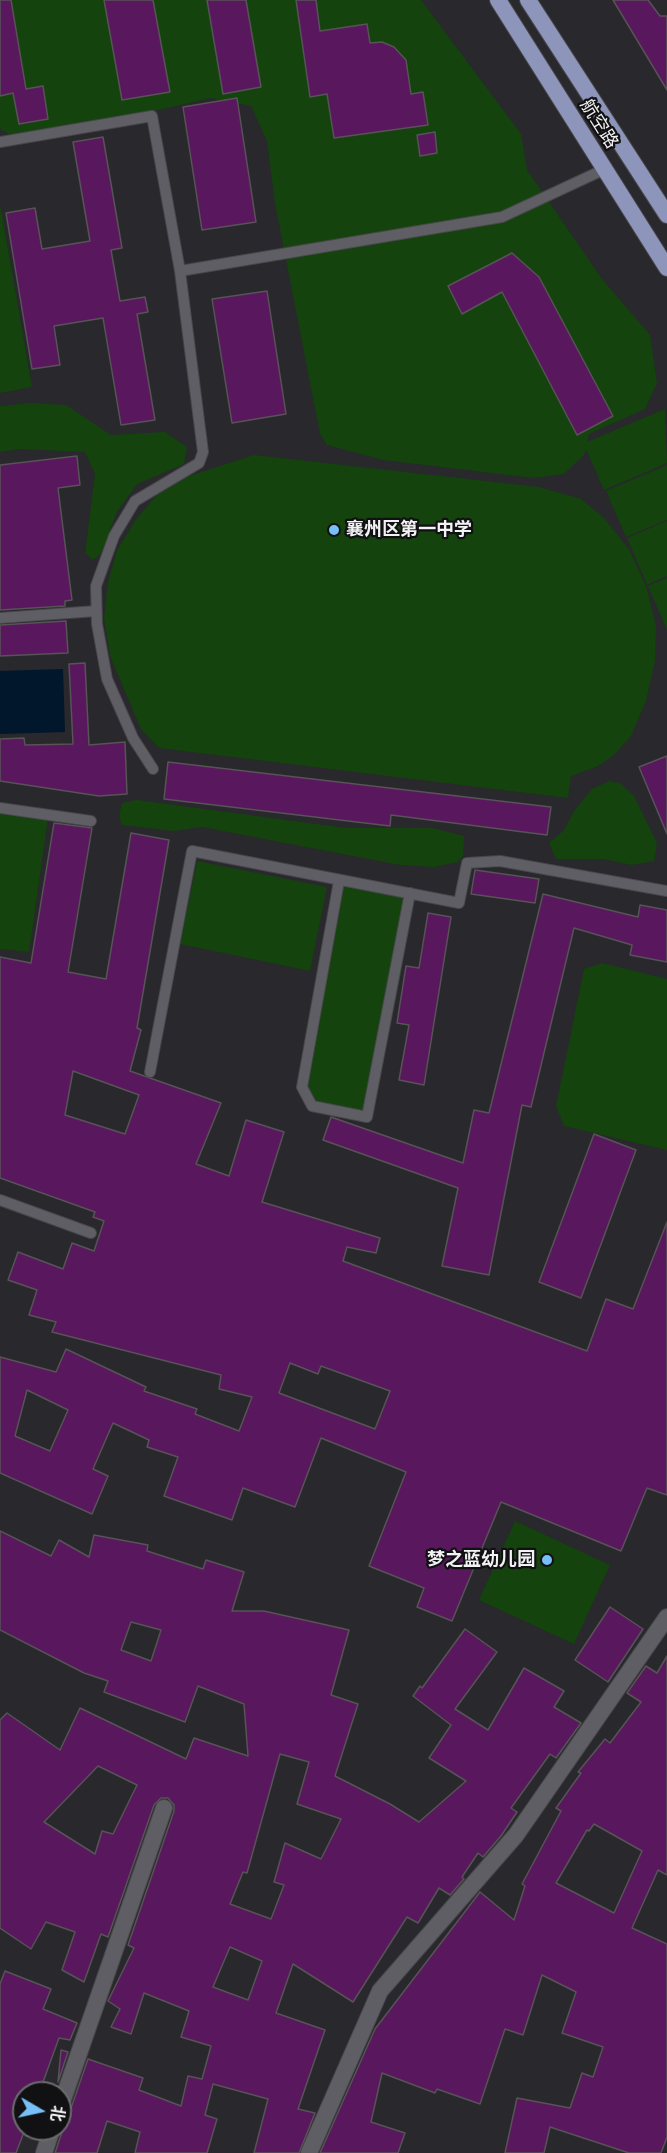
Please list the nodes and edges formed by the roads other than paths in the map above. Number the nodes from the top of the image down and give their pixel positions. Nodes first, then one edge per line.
1 (498, 0) edge
2 (528, 0) edge
3 (0, 142) edge
4 (604, 169) junction
5 (667, 215) edge
6 (667, 268) edge
7 (180, 272) junction
8 (96, 611) junction
9 (0, 618) edge
10 (153, 769) dead end
11 (0, 808) edge
12 (92, 821) dead end
13 (339, 881) junction
14 (667, 891) edge
15 (410, 893) junction
16 (150, 1072) dead end
17 (0, 1200) edge
18 (91, 1233) dead end
19 (667, 1617) edge
20 (164, 1808) dead end
21 (69, 2081) edge
22 (309, 2153) edge

1 - 4 main road, 航空路
2 - 5 main road, 航空路
3 - 7 lane
4 - 6 main road, 航空路
4 - 7 lane
7 - 8 lane
8 - 9 lane
8 - 10 lane
11 - 12 lane
13 - 15 lane
13 - 15 lane
13 - 16 lane
14 - 15 lane
17 - 18 lane
19 - 22 street
20 - 21 street

